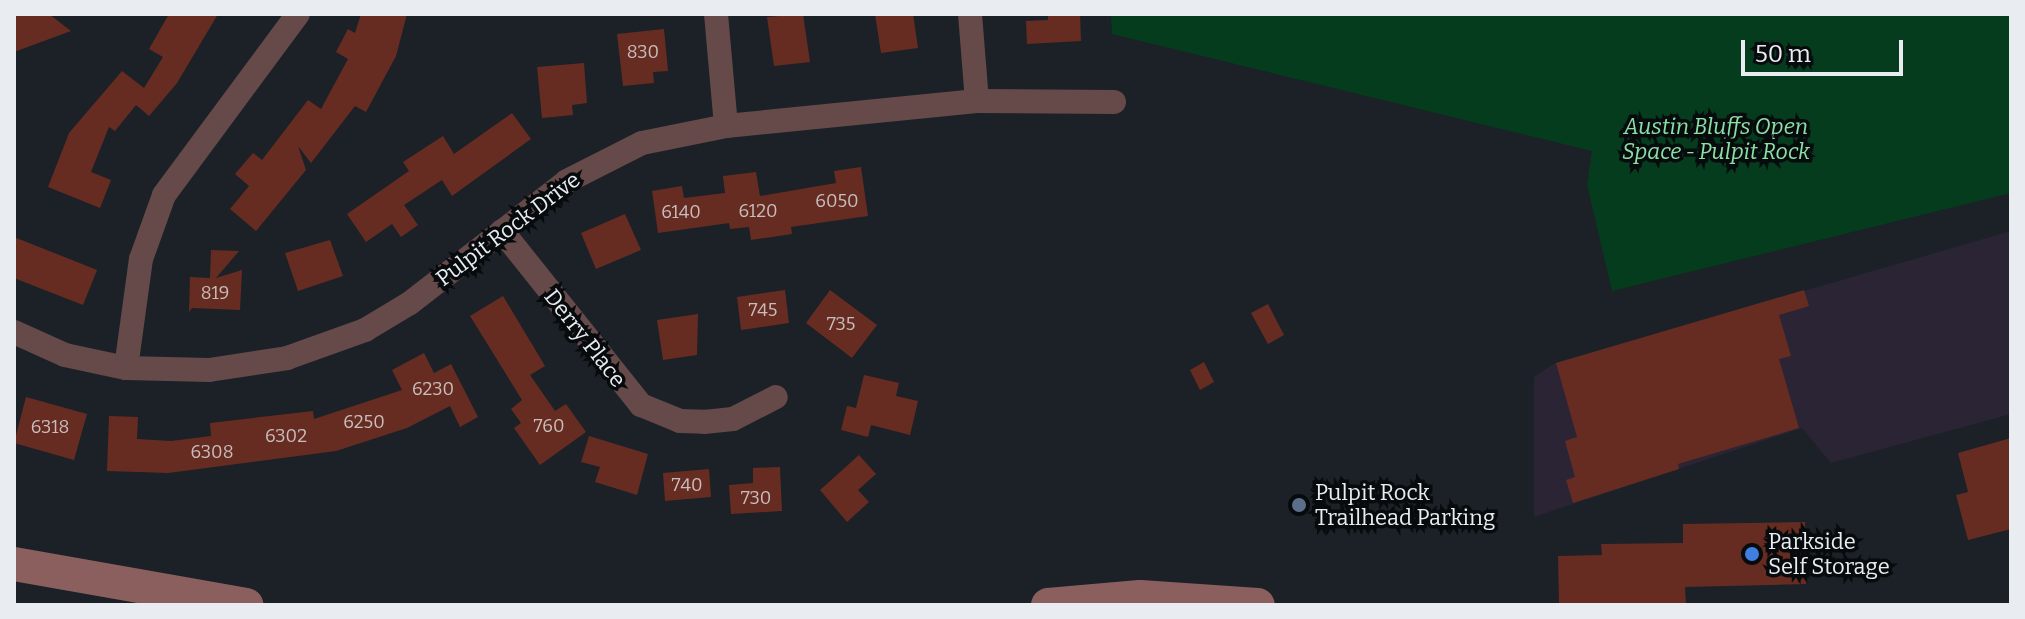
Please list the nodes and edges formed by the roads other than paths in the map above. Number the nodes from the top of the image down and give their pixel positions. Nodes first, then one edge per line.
1 (298, 14) edge
2 (716, 14) edge
3 (970, 14) edge
4 (977, 101) junction
5 (1114, 102) dead end
6 (726, 126) junction
7 (502, 231) junction
8 (14, 332) edge
9 (126, 368) junction
10 (776, 397) dead end
11 (14, 564) edge
12 (246, 605) edge
13 (1048, 605) edge
14 (1258, 605) edge

1 - 9 street
2 - 6 street
3 - 4 street
4 - 5 street, Pulpit Rock Drive
4 - 6 street, Pulpit Rock Drive
6 - 7 street, Pulpit Rock Drive
7 - 9 street, Pulpit Rock Drive
7 - 10 street, Derry Place
8 - 9 street, Pulpit Rock Drive
11 - 12 main road
13 - 14 main road

